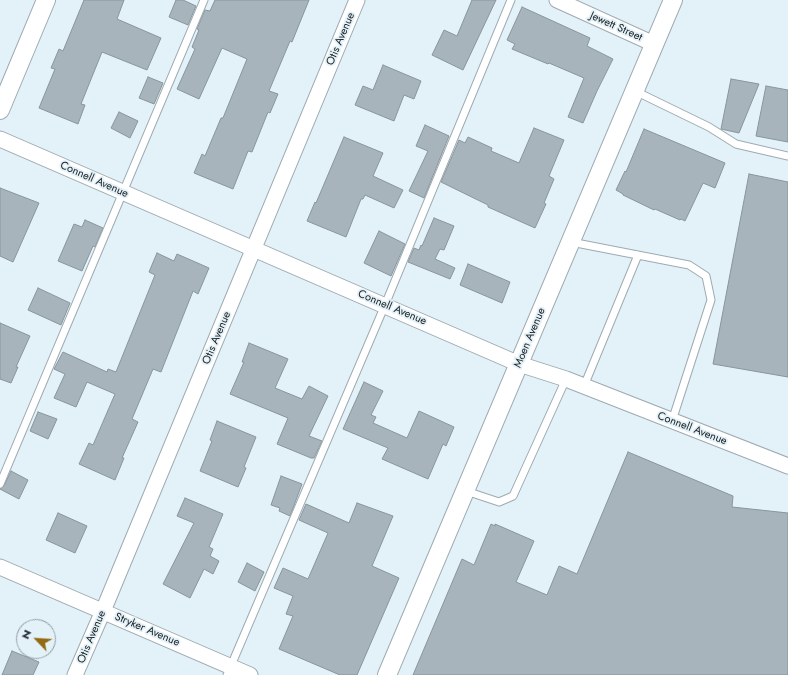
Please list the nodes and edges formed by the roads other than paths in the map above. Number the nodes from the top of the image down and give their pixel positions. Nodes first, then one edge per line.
1 (46, 0) edge
2 (204, 0) edge
3 (357, 0) edge
4 (512, 0) edge
5 (556, 0) edge
6 (673, 0) edge
7 (654, 44) junction
8 (635, 91) junction
9 (0, 110) edge
10 (0, 139) edge
11 (788, 156) edge
12 (123, 192) junction
13 (571, 242) junction
14 (254, 249) junction
15 (638, 255) junction
16 (385, 305) junction
17 (519, 364) junction
18 (566, 379) junction
19 (584, 386) junction
20 (672, 421) junction
21 (788, 466) edge
22 (0, 484) edge
23 (465, 491) junction
24 (0, 567) edge
25 (103, 611) junction
26 (228, 671) edge
27 (75, 675) edge
28 (250, 675) edge
29 (387, 675) edge

1 - 9 street
2 - 12 lane
3 - 14 street, Otis Avenue
4 - 16 lane
5 - 7 street, Jewett Street
6 - 7 street, Moen Avenue
7 - 8 street, Moen Avenue
8 - 11 lane
8 - 13 street, Moen Avenue
10 - 12 street, Connell Avenue
12 - 14 street, Connell Avenue
12 - 22 lane
13 - 15 lane
13 - 17 street, Moen Avenue
14 - 16 street, Connell Avenue
14 - 25 street, Otis Avenue
15 - 19 lane
15 - 20 lane
16 - 17 street, Connell Avenue
16 - 26 lane
17 - 18 street, Connell Avenue
17 - 23 street, Moen Avenue
18 - 19 street, Connell Avenue
18 - 23 lane
19 - 20 street, Connell Avenue
20 - 21 street, Connell Avenue
23 - 29 street, Moen Avenue
24 - 25 street, Stryker Avenue
25 - 26 street, Stryker Avenue
25 - 27 street, Otis Avenue
26 - 28 street, Stryker Avenue

